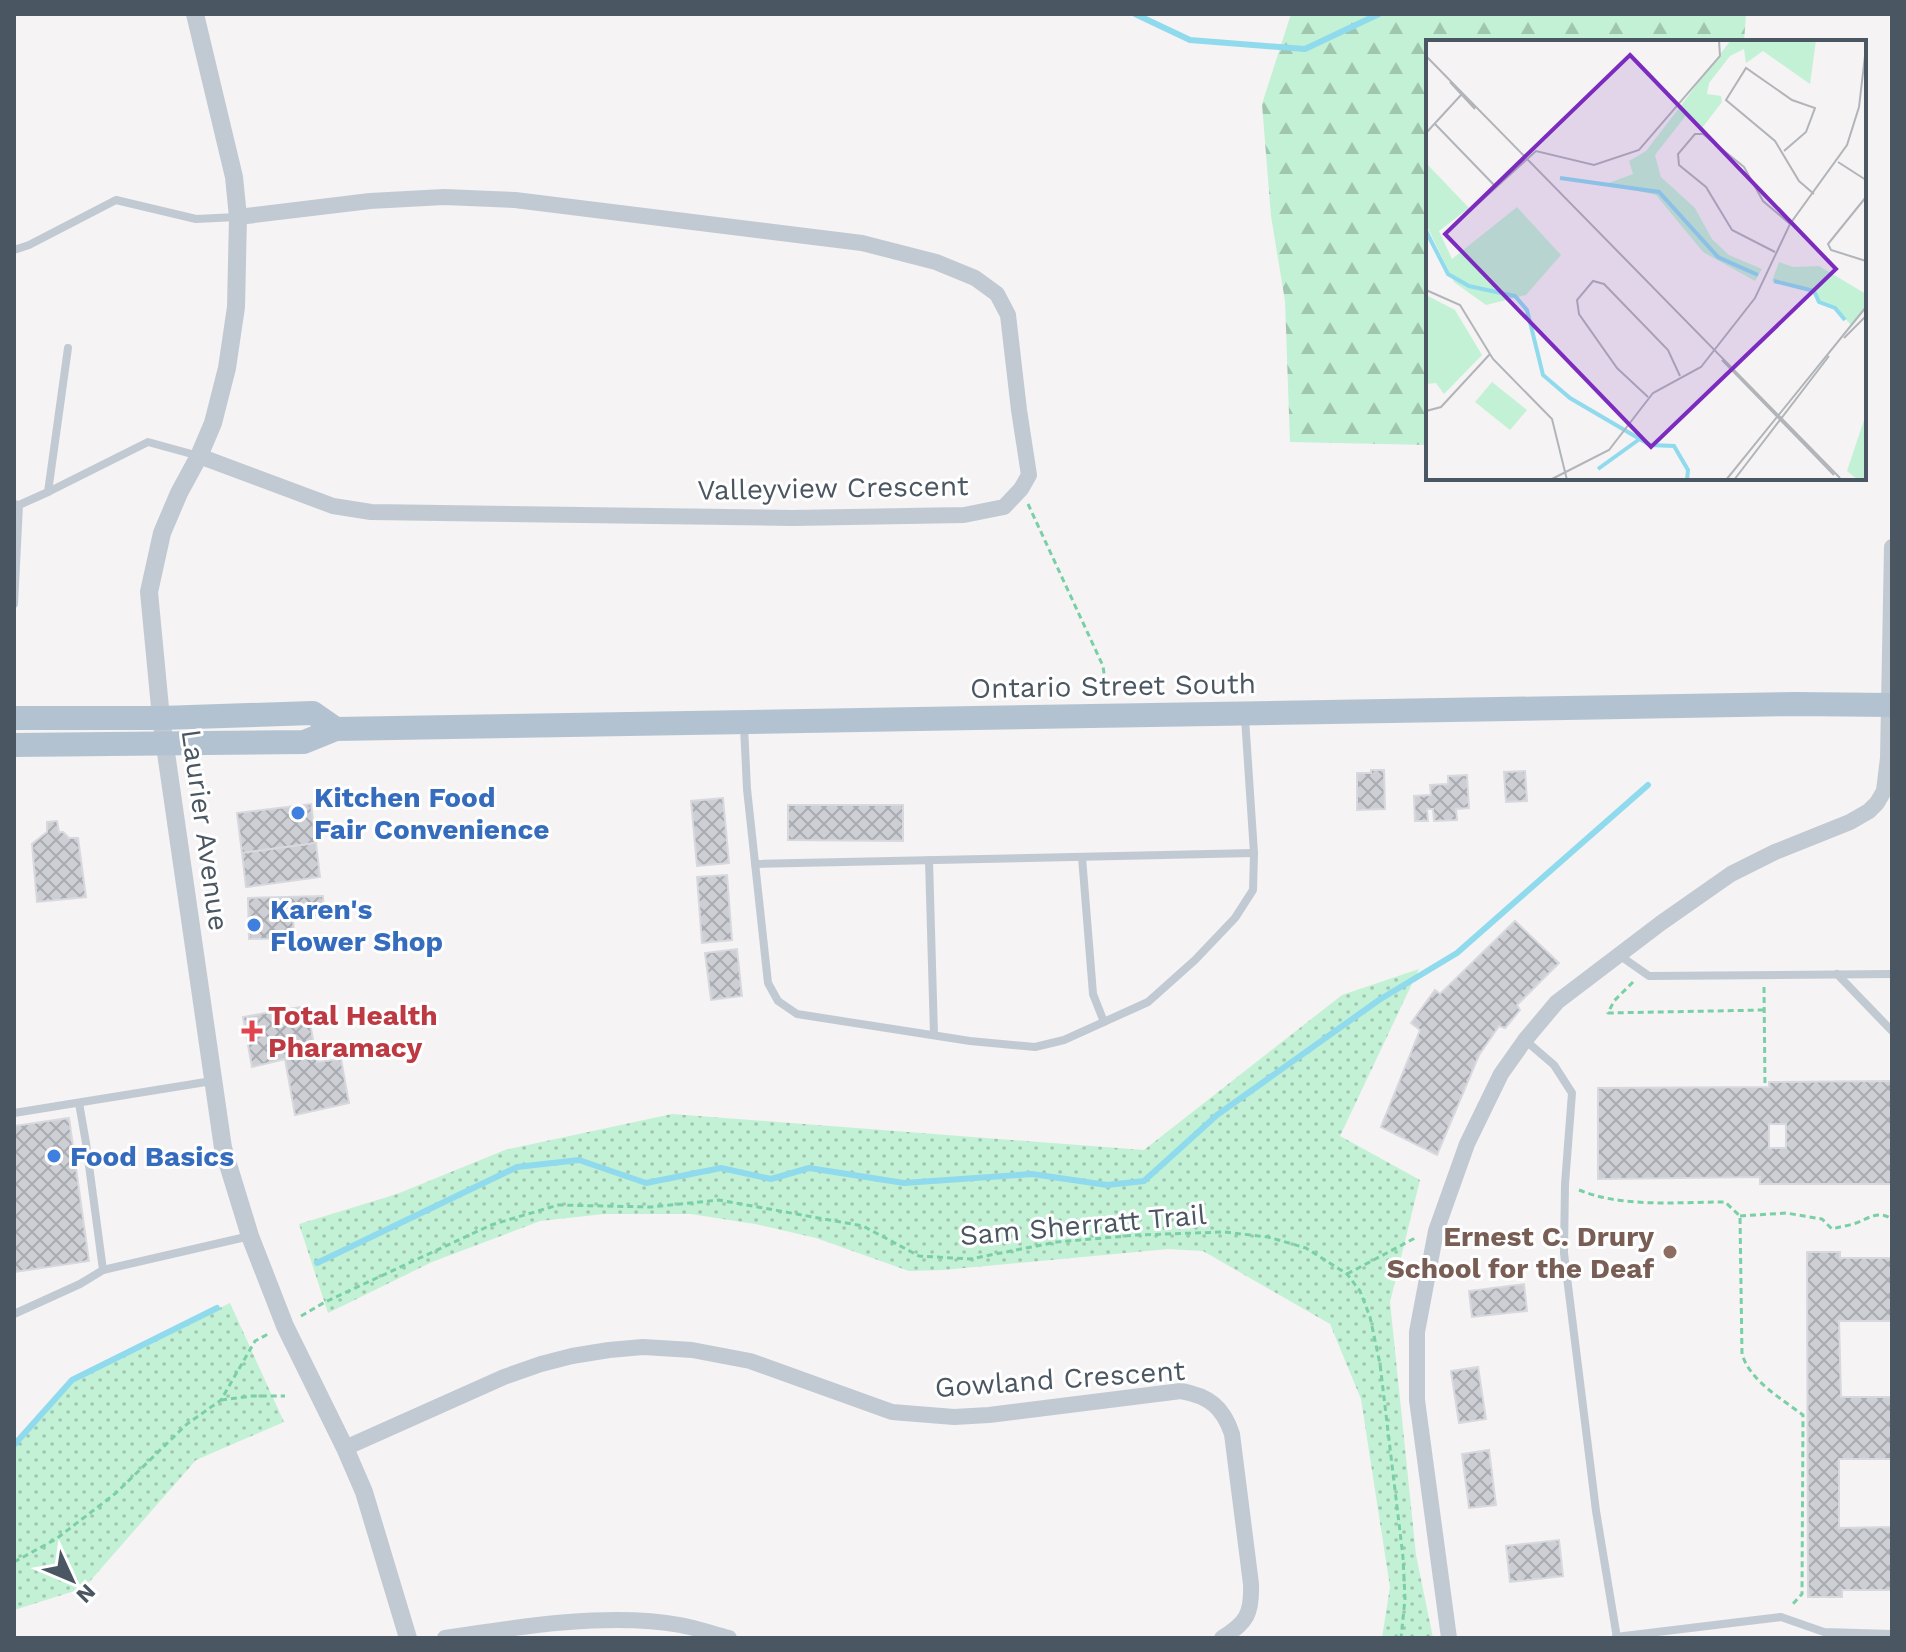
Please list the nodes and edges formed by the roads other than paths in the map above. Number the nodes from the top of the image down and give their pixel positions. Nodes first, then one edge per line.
1 (195, 16) edge
2 (238, 217) junction
3 (14, 250) edge
4 (68, 348) dead end
5 (199, 456) junction
6 (48, 492) junction
7 (16, 504) edge
8 (1892, 547) edge
9 (14, 604) edge
10 (1891, 705) edge
11 (1245, 713) junction
12 (14, 718) edge
13 (161, 718) junction
14 (744, 722) junction
15 (336, 729) junction
16 (164, 743) junction
17 (14, 745) edge
18 (1254, 853) junction
19 (1082, 857) junction
20 (929, 860) junction
21 (755, 864) junction
22 (1618, 954) junction
23 (1837, 974) junction
24 (1892, 974) edge
25 (1104, 1022) junction
26 (1892, 1031) edge
27 (934, 1035) junction
28 (1525, 1040) junction
29 (212, 1081) junction
30 (79, 1103) junction
31 (14, 1113) edge
32 (250, 1236) junction
33 (103, 1270) junction
34 (14, 1314) edge
35 (345, 1448) junction
36 (1892, 1634) edge
37 (1616, 1637) edge
38 (408, 1638) edge
39 (445, 1638) edge
40 (729, 1638) edge
41 (1222, 1638) edge
42 (1449, 1638) edge

1 - 2 street, Laurier Avenue
2 - 3 lane
2 - 5 street, Laurier Avenue
2 - 5 street, Valleyview Crescent
4 - 6 lane
5 - 6 lane
5 - 13 street, Laurier Avenue
6 - 7 lane
7 - 9 lane
8 - 10 street
10 - 11 main road, Ontario Street South
10 - 22 street
11 - 14 main road, Ontario Street South
11 - 18 lane
12 - 13 main road, Ontario Street South
13 - 15 main road, Ontario Street South
13 - 16 street, Laurier Avenue
14 - 15 main road, Ontario Street South
14 - 21 lane
15 - 16 main road, Ontario Street South
16 - 17 main road, Ontario Street South
16 - 29 street, Laurier Avenue
18 - 19 lane
18 - 25 lane
19 - 20 lane
19 - 25 lane
20 - 21 lane
20 - 27 lane
21 - 27 lane
22 - 23 lane
22 - 28 street
23 - 24 lane
23 - 26 lane
25 - 27 lane
28 - 37 lane
28 - 42 street
29 - 30 lane
29 - 32 street, Laurier Avenue
30 - 31 lane
30 - 33 lane
32 - 33 lane
32 - 35 street, Laurier Avenue
33 - 34 lane
35 - 38 street, Laurier Avenue
35 - 41 street, Gowland Crescent
36 - 37 lane
39 - 40 street

